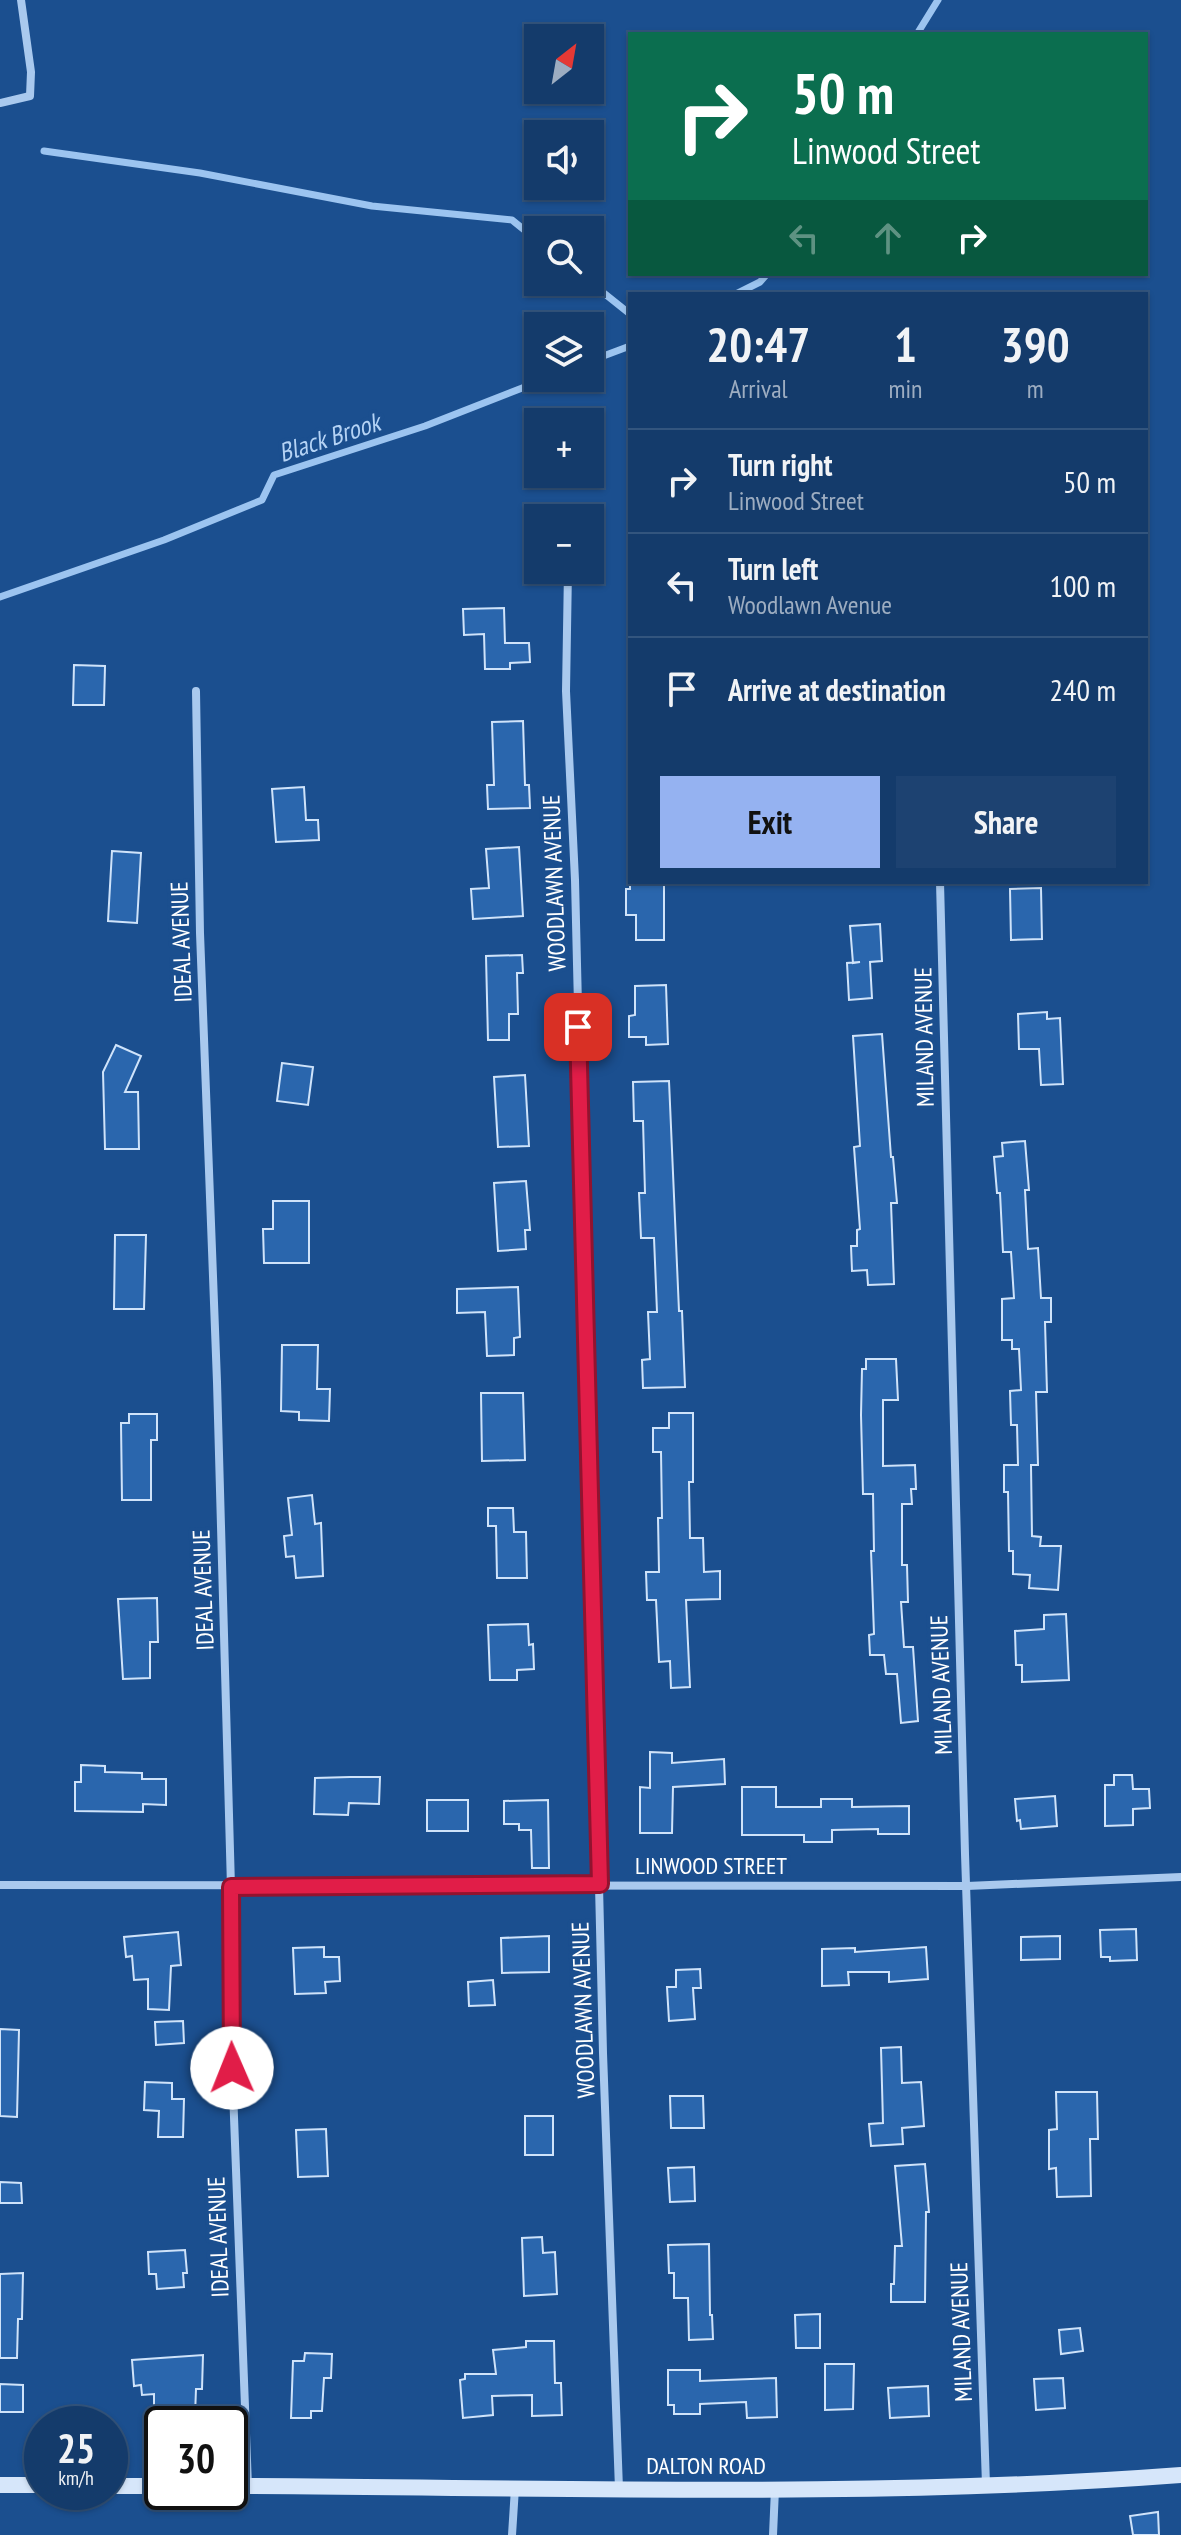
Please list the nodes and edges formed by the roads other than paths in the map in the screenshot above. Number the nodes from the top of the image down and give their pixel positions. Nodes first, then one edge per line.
1 (21, 0) edge
2 (0, 103) edge
3 (568, 584) edge
4 (196, 691) dead end
5 (940, 884) edge
6 (1181, 1877) edge
7 (600, 1884) junction
8 (0, 1885) edge
9 (967, 1886) junction
10 (231, 1887) junction
11 (245, 2406) edge
12 (1181, 2475) edge
13 (0, 2485) edge
14 (24, 2485) edge
15 (248, 2486) edge
16 (986, 2486) junction
17 (515, 2487) junction
18 (619, 2489) junction
19 (775, 2489) junction
20 (512, 2535) edge
21 (773, 2535) edge

1 - 2 street
3 - 7 street, WOODLAWN AVENUE
4 - 10 street, IDEAL AVENUE
5 - 9 street, MILAND AVENUE
6 - 9 street, LINWOOD STREET
7 - 9 street, LINWOOD STREET
7 - 10 street, LINWOOD STREET
7 - 18 street, WOODLAWN AVENUE
8 - 10 street, LINWOOD STREET
9 - 16 street, MILAND AVENUE
10 - 11 street, IDEAL AVENUE
12 - 16 street, DALTON ROAD
13 - 14 street
15 - 17 street, DALTON ROAD
16 - 19 street, DALTON ROAD
17 - 18 street, DALTON ROAD
17 - 20 street
18 - 19 street, DALTON ROAD
19 - 21 street

